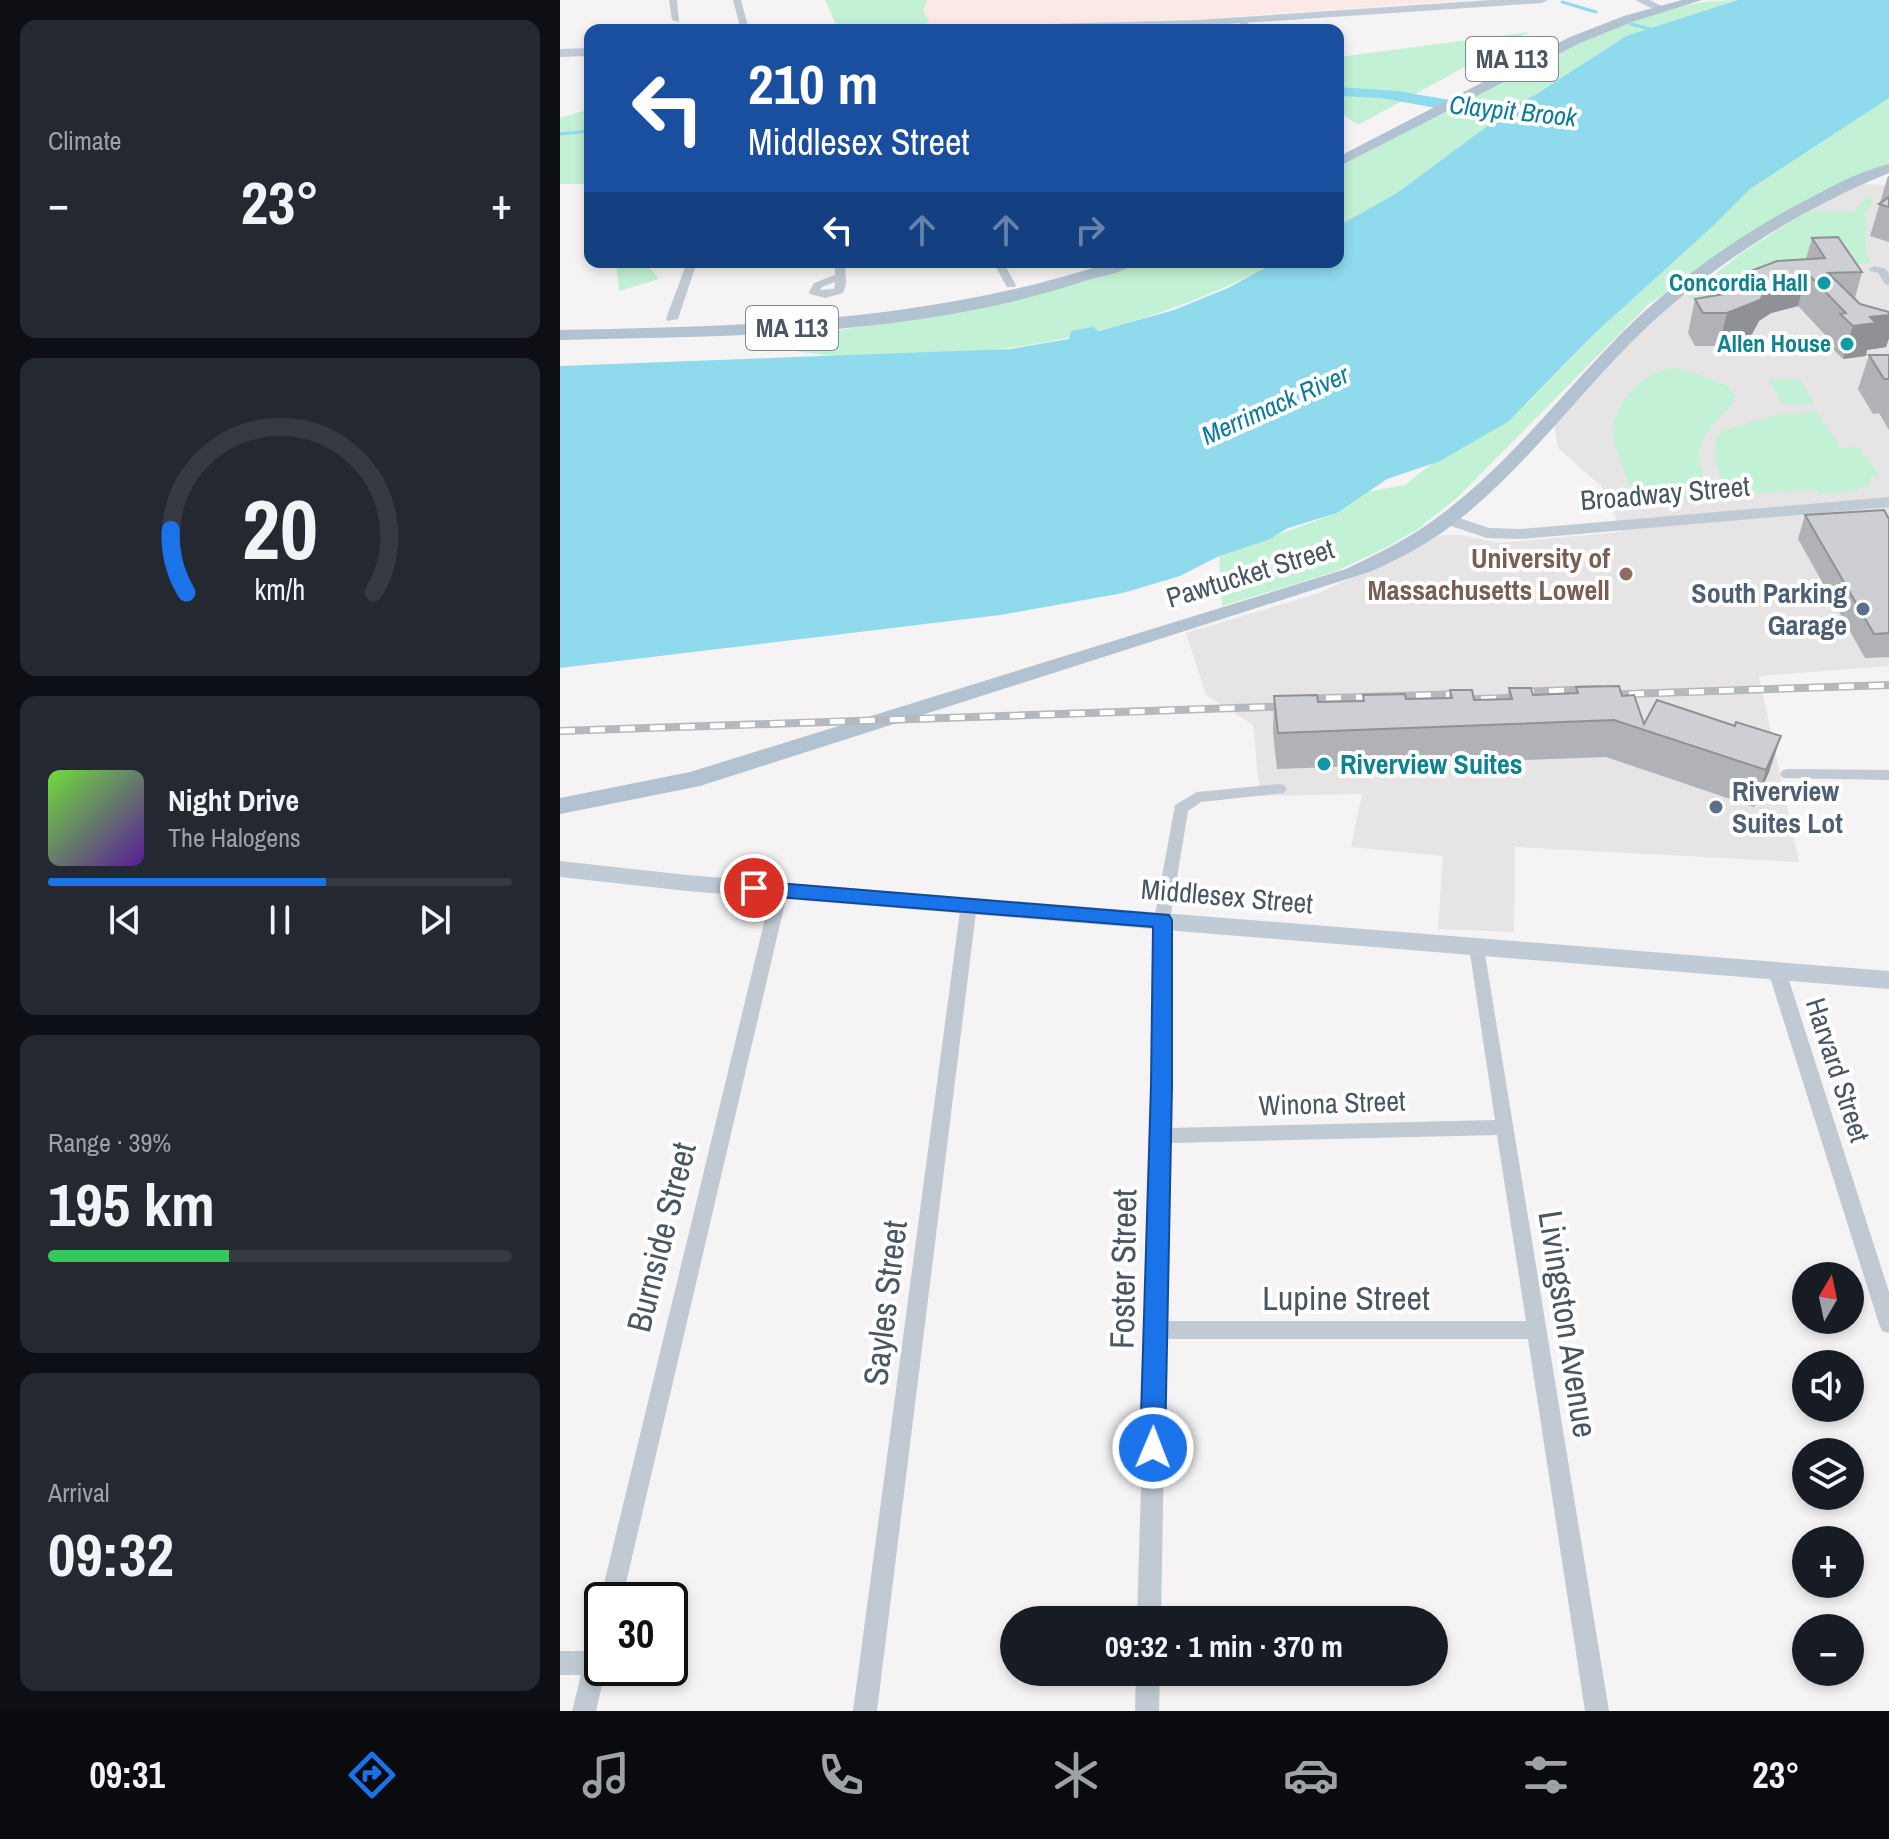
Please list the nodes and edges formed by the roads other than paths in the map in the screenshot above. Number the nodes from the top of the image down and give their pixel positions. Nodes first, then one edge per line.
1 (673, 0) edge
2 (737, 0) edge
3 (1542, 0) edge
4 (1696, 0) edge
5 (1651, 2) edge
6 (676, 20) dead end
7 (743, 24) edge
8 (1257, 24) edge
9 (584, 52) edge
10 (560, 53) edge
11 (1438, 104) junction
12 (1344, 147) edge
13 (1344, 159) edge
14 (1889, 168) edge
15 (690, 268) edge
16 (840, 268) edge
17 (1001, 268) edge
18 (1072, 268) edge
19 (1108, 268) edge
20 (1874, 269) dead end
21 (840, 277) dead end
22 (1889, 282) edge
23 (1011, 285) junction
24 (672, 319) junction
25 (560, 322) edge
26 (560, 335) edge
27 (1889, 502) edge
28 (1448, 519) junction
29 (1788, 774) dead end
30 (1889, 775) edge
31 (1279, 789) dead end
32 (560, 806) edge
33 (560, 869) edge
34 (780, 890) junction
35 (969, 904) junction
36 (1162, 920) junction
37 (1477, 947) junction
38 (1777, 971) junction
39 (1889, 980) edge
40 (1505, 1127) junction
41 (1160, 1136) junction
42 (1889, 1324) edge
43 (1155, 1330) junction
44 (1537, 1330) junction
45 (615, 1582) edge
46 (1149, 1606) edge
47 (560, 1663) edge
48 (584, 1663) edge
49 (590, 1686) edge
50 (1148, 1686) edge
51 (584, 1711) edge
52 (865, 1711) edge
53 (1147, 1711) edge
54 (1597, 1711) edge

1 - 6 street
2 - 7 street
3 - 8 main road
4 - 5 main road, MA 113
5 - 11 main road, MA 113
5 - 11 main road, MA 113
9 - 10 main road
11 - 12 main road, MA 113
11 - 13 main road, MA 113
14 - 28 main road, Pawtucket Street
15 - 24 street
16 - 21 street
17 - 23 street
18 - 23 main road, MA 113
19 - 26 main road, MA 113
20 - 22 street
23 - 24 main road, MA 113
24 - 25 main road, MA 113
27 - 28 main road, Broadway Street
28 - 32 main road, Pawtucket Street
29 - 30 street
31 - 36 street, Foster Street
33 - 34 main road, Middlesex Street
34 - 35 main road, Middlesex Street
34 - 45 street, Burnside Street
35 - 36 main road, Middlesex Street
35 - 52 street, Sayles Street
36 - 37 main road, Middlesex Street
36 - 41 street, Foster Street
37 - 38 main road, Middlesex Street
37 - 40 street, Livingston Avenue
38 - 39 main road, Middlesex Street
38 - 42 street, Harvard Street
40 - 41 street, Winona Street
40 - 44 street, Livingston Avenue
41 - 43 street, Foster Street
43 - 44 street, Lupine Street
43 - 46 street, Foster Street
44 - 54 street, Livingston Avenue
47 - 48 street
49 - 51 street
50 - 53 street

